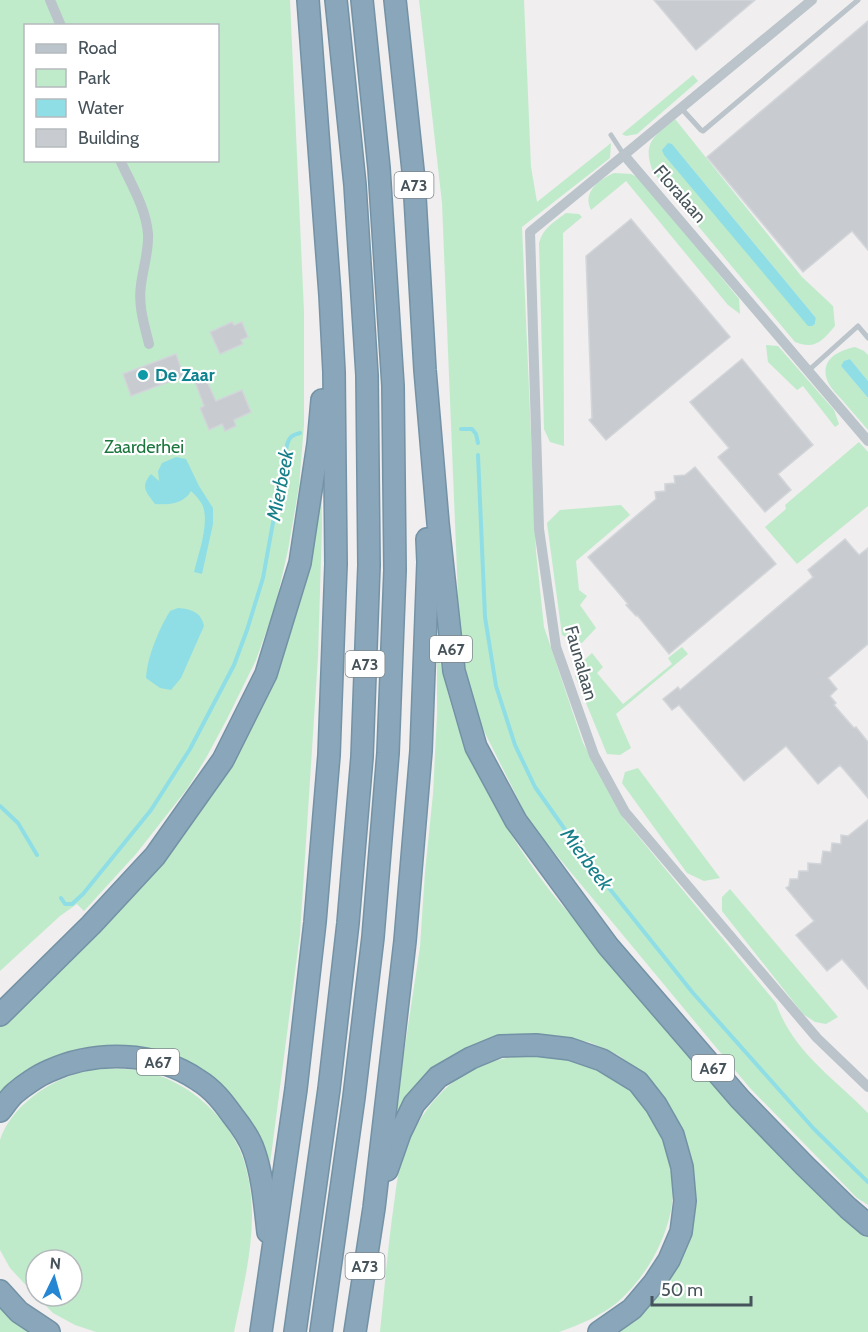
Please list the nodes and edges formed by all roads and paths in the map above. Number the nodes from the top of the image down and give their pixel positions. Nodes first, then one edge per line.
1 (50, 0) edge
2 (308, 0) edge
3 (336, 0) edge
4 (362, 0) edge
5 (395, 0) edge
6 (812, 0) edge
7 (855, 1) edge
8 (60, 24) edge
9 (681, 108) junction
10 (611, 135) dead end
11 (624, 155) junction
12 (121, 162) edge
13 (330, 295) junction
14 (868, 338) edge
15 (149, 344) dead end
16 (425, 370) junction
17 (808, 370) junction
18 (868, 441) edge
19 (0, 1015) edge
20 (868, 1087) edge
21 (0, 1111) edge
22 (374, 1208) junction
23 (868, 1225) edge
24 (271, 1263) junction
25 (0, 1291) edge
26 (356, 1328) edge
27 (262, 1329) edge
28 (296, 1329) edge
29 (322, 1329) edge
30 (49, 1332) edge
31 (599, 1332) edge

1 - 8 street
2 - 13 highway, A73
3 - 28 highway, A73
4 - 29 highway, A73
5 - 16 highway, A73
6 - 9 street
7 - 9 lane
9 - 11 street
10 - 11 lane
11 - 17 street, Floralaan
11 - 20 street, Faunalaan
12 - 15 street
13 - 19 highway, A73
13 - 24 highway, A73
14 - 17 lane
16 - 22 highway, A73
16 - 23 highway, A67
17 - 18 street, Floralaan
21 - 24 highway, A67
22 - 26 highway, A73
22 - 31 highway, A73
24 - 27 highway, A73
25 - 30 highway

